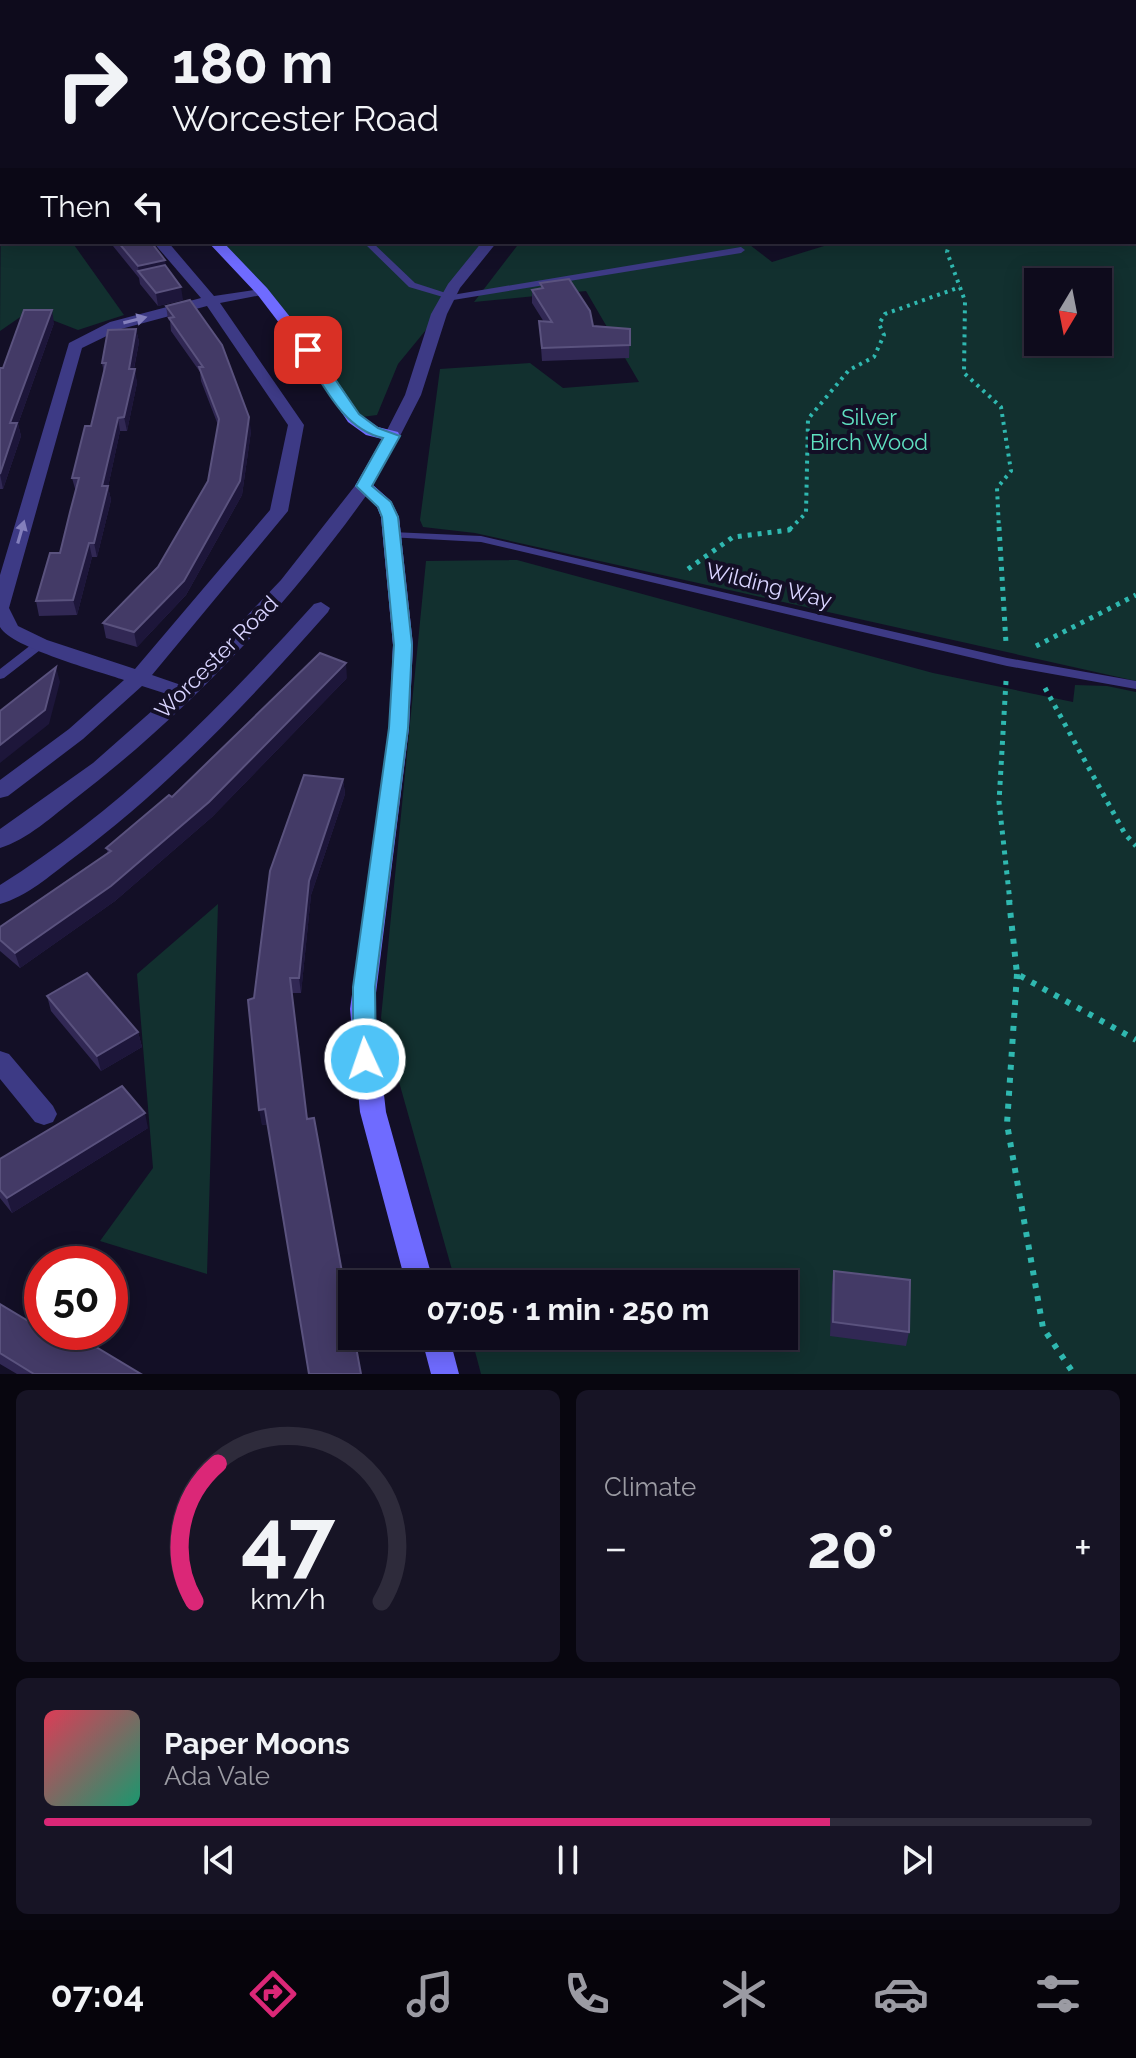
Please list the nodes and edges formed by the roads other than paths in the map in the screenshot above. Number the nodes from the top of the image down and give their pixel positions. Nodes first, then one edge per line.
1 (162, 244) edge
2 (217, 244) edge
3 (369, 244) edge
4 (488, 244) edge
5 (741, 250) dead end
6 (262, 291) junction
7 (448, 297) junction
8 (211, 301) junction
9 (392, 436) junction
10 (364, 486) junction
11 (392, 535) junction
12 (0, 608) edge
13 (321, 608) dead end
14 (40, 644) junction
15 (0, 675) edge
16 (139, 677) junction
17 (1136, 685) edge
18 (184, 693) junction
19 (0, 791) edge
20 (0, 840) edge
21 (0, 896) edge
22 (0, 1061) edge
23 (44, 1114) dead end
24 (416, 1270) edge
25 (439, 1350) edge
26 (445, 1374) edge

1 - 8 street
2 - 6 main road
3 - 7 lane
4 - 7 street
5 - 7 lane
6 - 8 street
6 - 9 main road
7 - 9 street
12 -> 8 street
8 - 16 street, Worcester Road
9 - 10 main road, Worcester Road
10 - 11 main road
10 - 18 street, Worcester Road
11 - 17 lane, Wilding Way
11 - 24 main road
12 - 14 street
13 - 21 street, Worcester Road
14 - 15 lane
14 - 16 street
16 - 18 street
16 - 19 street, Worcester Road
18 - 20 street, Worcester Road
22 - 23 street
25 - 26 main road

